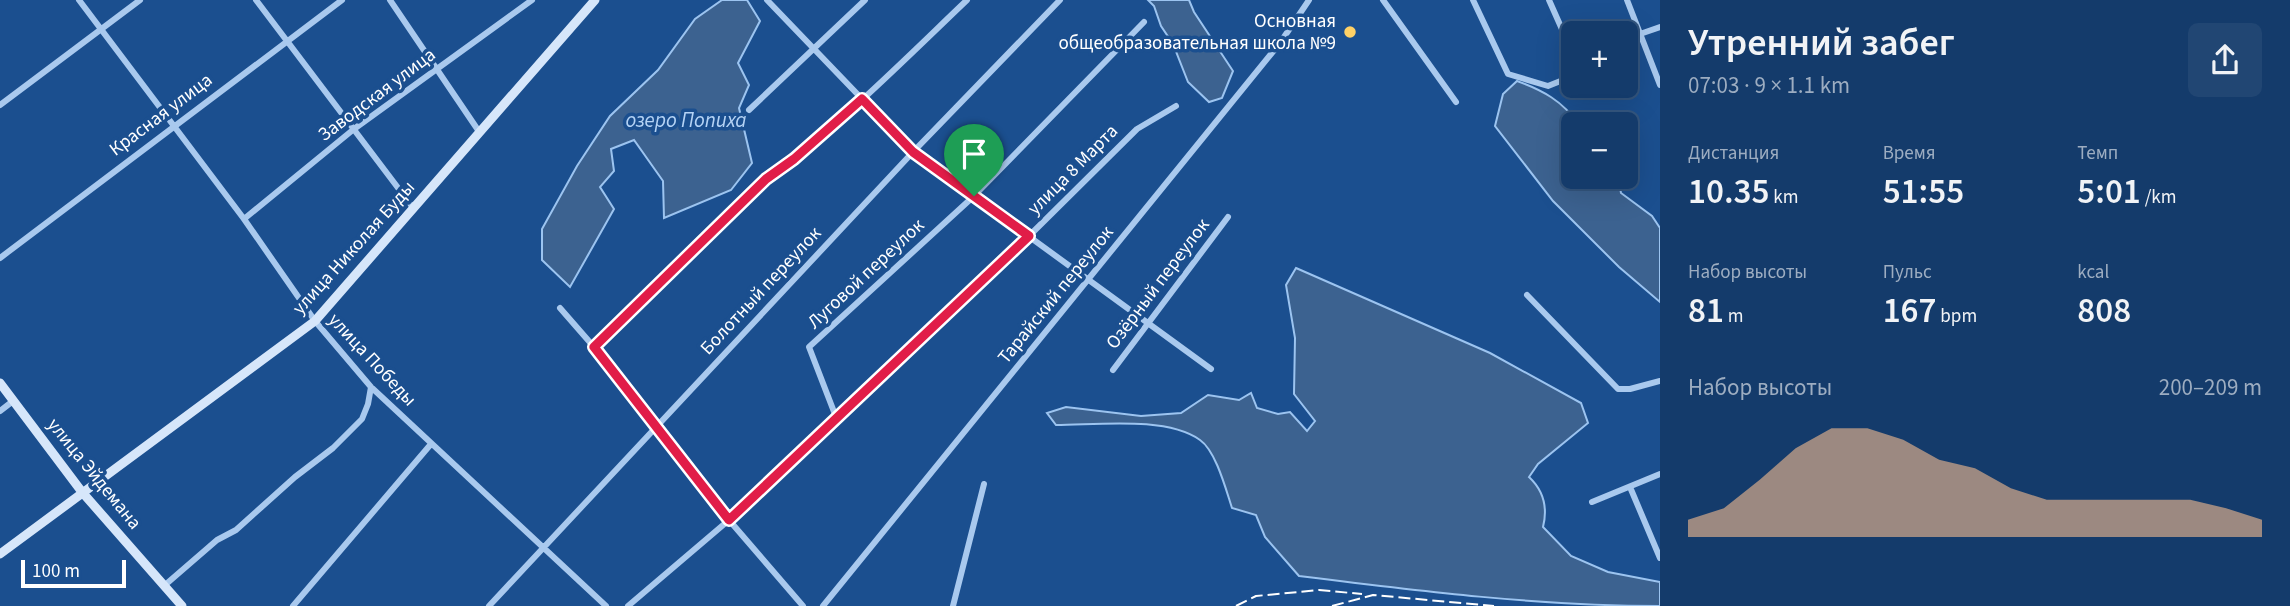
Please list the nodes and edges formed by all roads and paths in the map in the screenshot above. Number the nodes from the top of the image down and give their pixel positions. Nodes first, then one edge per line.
1 (79, 0) edge
2 (140, 0) edge
3 (256, 0) edge
4 (342, 0) edge
5 (390, 0) edge
6 (532, 0) edge
7 (595, 0) edge
8 (767, 0) edge
9 (865, 0) edge
10 (967, 0) edge
11 (1060, 0) edge
12 (1309, 0) edge
13 (1383, 0) edge
14 (1474, 0) edge
15 (1549, 0) edge
16 (1627, 0) edge
17 (1144, 22) dead end
18 (1561, 27) edge
19 (1660, 27) edge
20 (101, 30) junction
21 (1640, 34) junction
22 (287, 41) junction
23 (815, 48) junction
24 (436, 71) junction
25 (1561, 81) edge
26 (1660, 85) edge
27 (862, 99) junction
28 (1455, 102) dead end
29 (0, 105) edge
30 (1176, 106) dead end
31 (749, 110) dead end
32 (173, 125) junction
33 (354, 130) junction
34 (480, 133) junction
35 (913, 152) junction
36 (974, 196) junction
37 (414, 209) junction
38 (1228, 217) dead end
39 (244, 219) junction
40 (1029, 236) junction
41 (0, 258) edge
42 (1088, 281) junction
43 (1527, 295) dead end
44 (559, 308) dead end
45 (315, 321) junction
46 (1147, 323) junction
47 (594, 347) junction
48 (1211, 369) dead end
49 (1113, 370) dead end
50 (1660, 381) edge
51 (0, 383) edge
52 (371, 387) junction
53 (13, 401) junction
54 (0, 411) edge
55 (836, 417) junction
56 (655, 426) junction
57 (432, 444) junction
58 (1660, 474) edge
59 (984, 484) dead end
60 (1630, 487) junction
61 (82, 492) junction
62 (1592, 502) dead end
63 (729, 520) junction
64 (542, 547) junction
65 (0, 555) edge
66 (1660, 558) edge
67 (165, 585) junction
68 (182, 606) edge
69 (189, 606) edge
70 (293, 606) edge
71 (489, 606) edge
72 (606, 606) edge
73 (628, 606) edge
74 (803, 606) edge
75 (823, 606) edge
76 (953, 606) edge

1 - 20 street, улица Победы
2 - 20 street
3 - 22 street
4 - 22 street, Красная улица
5 - 24 street
6 - 24 street, Заводская улица
7 - 34 street, улица Николая Буды
8 - 23 street
9 - 23 street
10 - 27 street
11 - 35 street, Болотный переулок
12 - 42 street, Тарайский переулок
13 - 28 street
14 - 25 street
15 - 18 street
16 - 21 street
17 - 36 street, Луговой переулок
19 - 21 street
20 - 29 street
20 - 32 street, улица Победы
21 - 26 street
22 - 32 street, Красная улица
22 - 33 street
23 - 27 street
23 - 31 street
24 - 33 street, Заводская улица
24 - 34 street
27 - 35 street
27 - 47 street
30 - 40 street, улица 8 Марта
32 - 39 street, улица Победы
32 - 41 street, Красная улица
33 - 37 street
33 - 39 street, Заводская улица
34 - 37 street, улица Николая Буды
35 - 36 street
35 - 56 street, Болотный переулок
36 - 40 street
36 - 55 street, Луговой переулок
37 - 45 street, улица Николая Буды
38 - 46 street, Озёрный переулок
39 - 45 street, улица Победы
40 - 42 street
40 - 55 street, улица 8 Марта
42 - 46 street
42 - 75 street, Тарайский переулок
43 - 50 street
44 - 47 street
45 - 52 street, улица Победы
45 - 61 street, улица Николая Буды
46 - 48 street
46 - 49 street, Озёрный переулок
47 - 56 street
51 - 53 street, улица Эйдемана
52 - 57 street, улица Победы
52 - 67 street
53 - 54 street
53 - 61 street, улица Эйдемана
55 - 63 street, улица 8 Марта
56 - 63 street
56 - 64 street, Болотный переулок
57 - 64 street, улица Победы
57 - 70 street
58 - 60 street
59 - 76 street
60 - 62 street
60 - 66 street
61 - 65 street, улица Николая Буды
61 - 67 street, улица Эйдемана
63 - 73 street, улица 8 Марта
63 - 74 street
64 - 71 street, Болотный переулок
64 - 72 street, улица Победы
67 - 68 street
67 - 69 street

